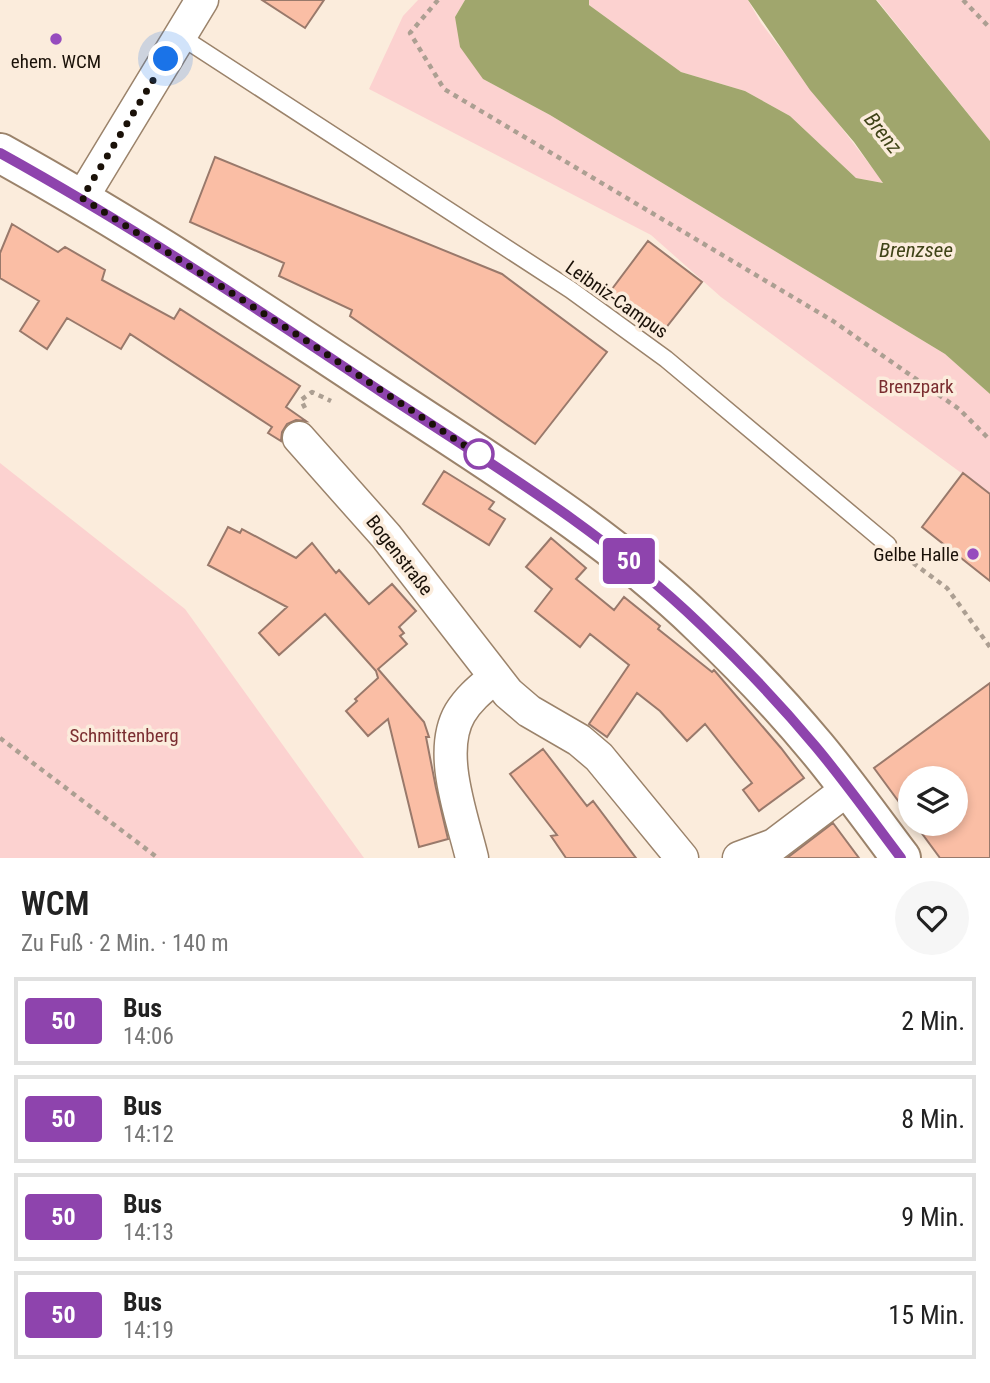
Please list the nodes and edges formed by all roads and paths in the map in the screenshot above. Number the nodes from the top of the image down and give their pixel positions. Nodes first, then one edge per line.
1 (202, 0) edge
2 (438, 0) edge
3 (962, 0) edge
4 (990, 27) edge
5 (180, 36) junction
6 (0, 153) edge
7 (82, 198) junction
8 (334, 403) dead end
9 (302, 424) joint
10 (990, 440) edge
11 (888, 545) joint
12 (990, 647) edge
13 (495, 677) junction
14 (0, 738) edge
15 (848, 789) junction
16 (158, 858) edge
17 (472, 858) edge
18 (682, 858) edge
19 (739, 858) edge
20 (901, 858) edge

1 - 5 street
2 - 10 path
3 - 4 path
5 - 7 street
5 - 11 lane, Leibniz-Campus
6 - 7 main road
7 - 15 main road
8 - 9 path
9 - 13 street, Bogenstraße
11 - 12 path
13 - 17 street
13 - 18 street, Bogenstraße
14 - 16 path
15 - 19 street
15 - 20 main road

